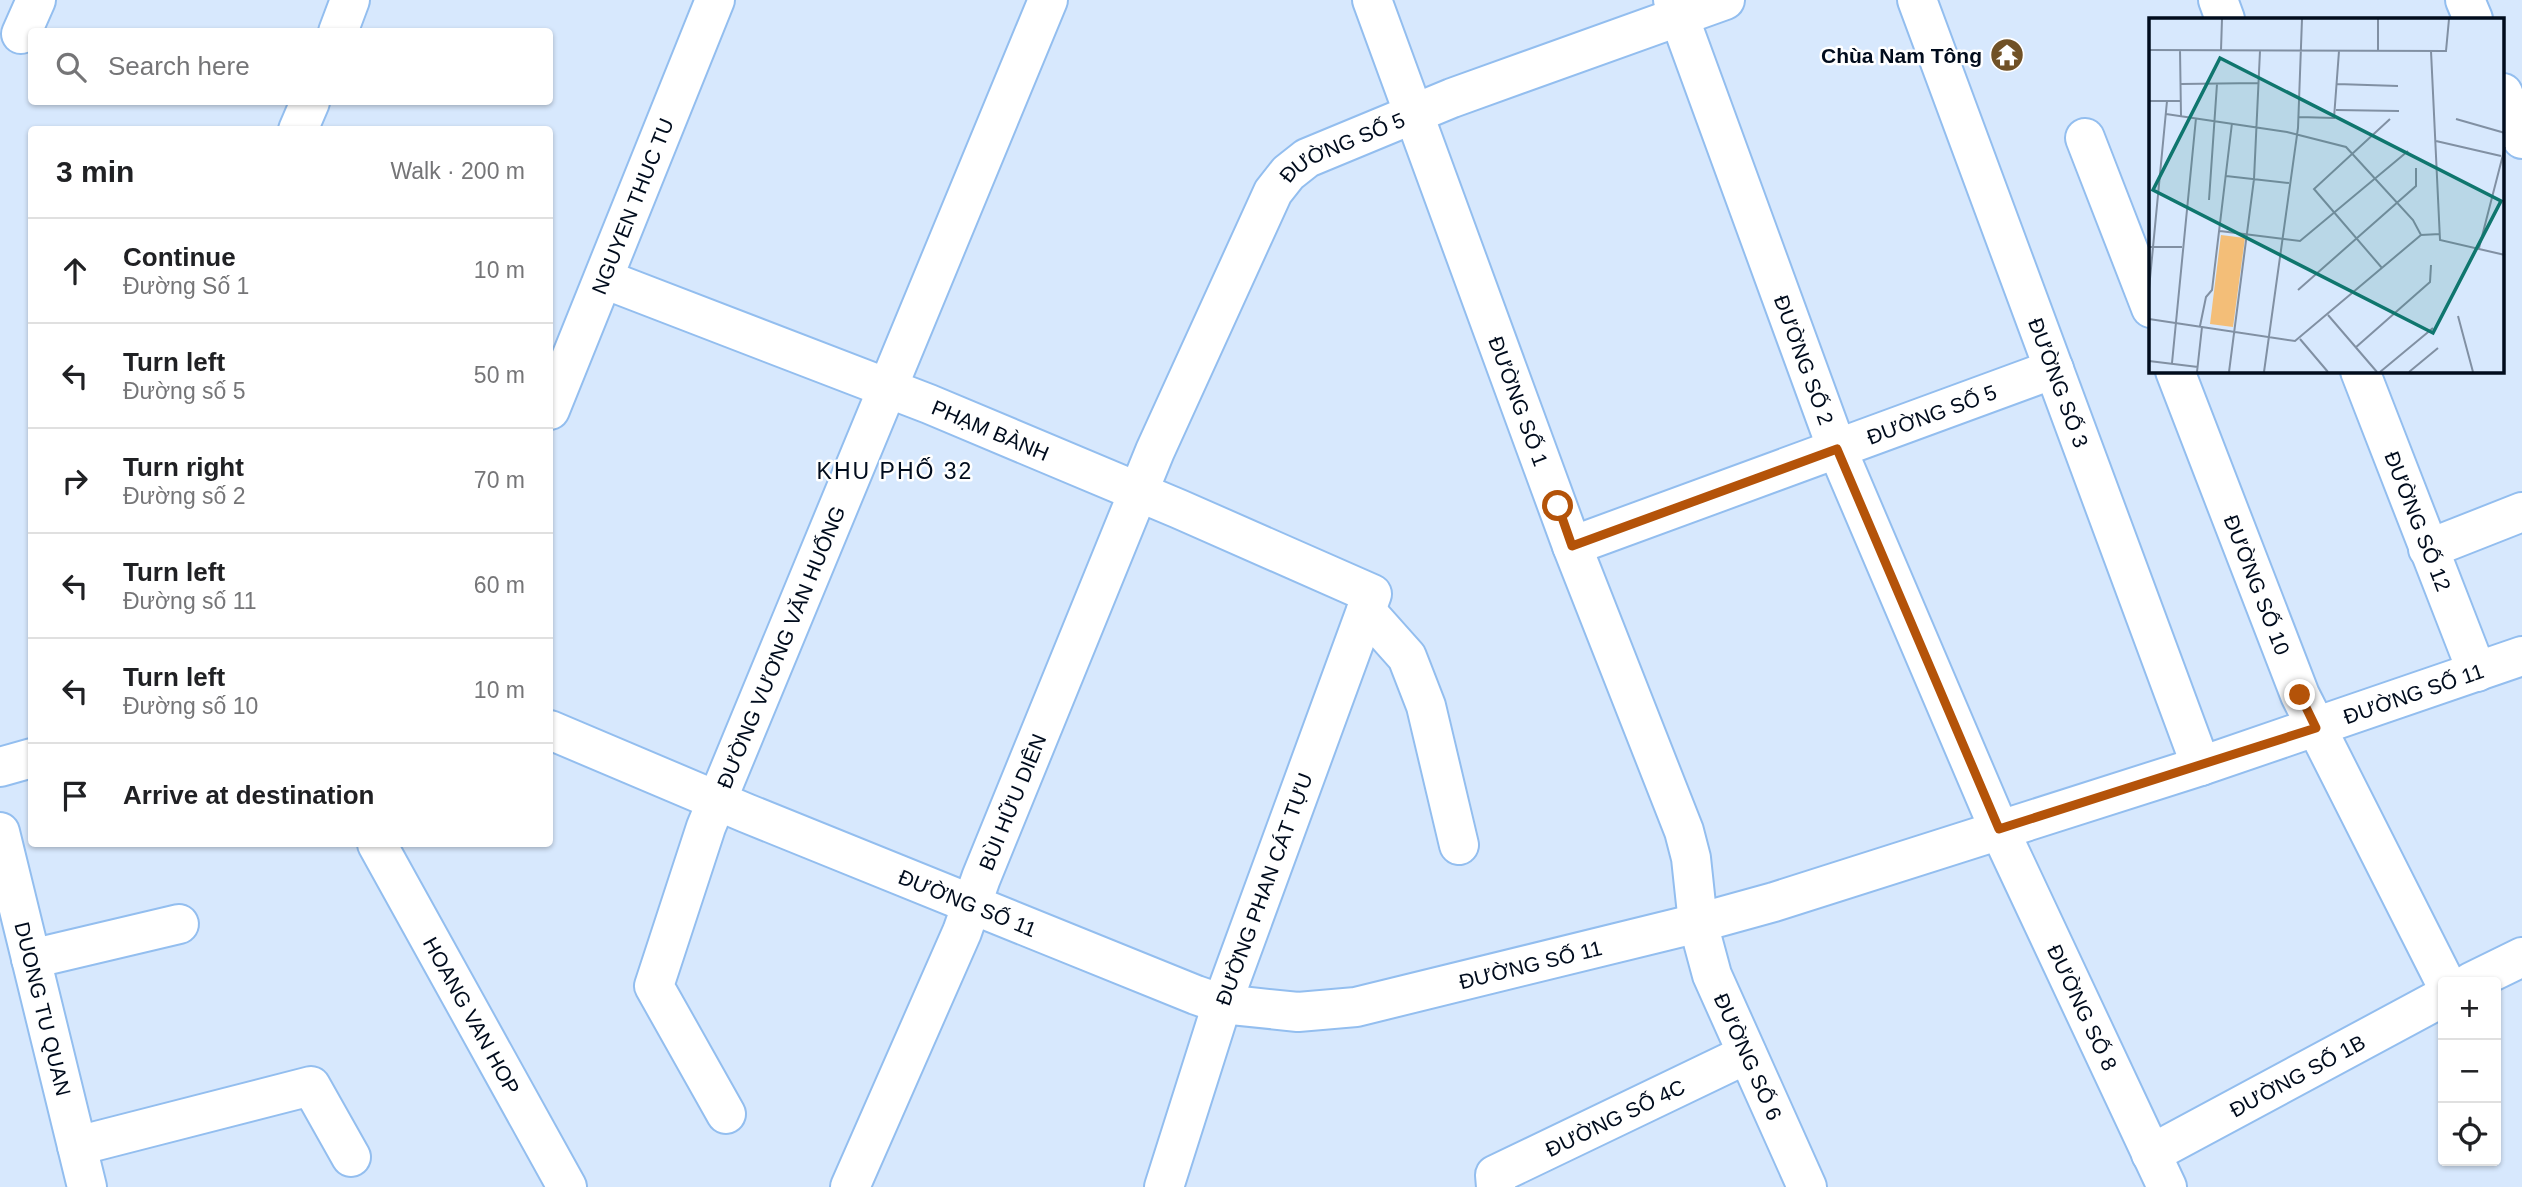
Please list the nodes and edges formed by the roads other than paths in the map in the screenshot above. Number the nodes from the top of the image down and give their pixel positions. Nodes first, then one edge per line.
1 (350, 0) edge
2 (715, 0) edge
3 (1048, 0) edge
4 (1371, 0) edge
5 (1725, 0) edge
6 (1917, 0) edge
7 (2218, 0) edge
8 (2465, 0) edge
9 (1676, 8) edge
10 (2225, 18) edge
11 (2473, 18) edge
12 (340, 28) edge
13 (2504, 95) edge
14 (309, 105) edge
15 (1413, 114) junction
16 (301, 126) edge
17 (2085, 138) dead end
18 (2522, 139) edge
19 (604, 279) junction
20 (2149, 303) edge
21 (2053, 369) junction
22 (2176, 373) edge
23 (2361, 373) edge
24 (887, 388) junction
25 (553, 403) edge
26 (1837, 449) junction
27 (1139, 492) junction
28 (2522, 512) edge
29 (1572, 546) junction
30 (2428, 549) junction
31 (1369, 603) junction
32 (2522, 656) edge
33 (2477, 672) junction
34 (2316, 728) junction
35 (553, 731) edge
36 (28, 759) edge
37 (2201, 766) junction
38 (0, 767) edge
39 (717, 800) junction
40 (1999, 829) junction
41 (0, 832) edge
42 (1459, 845) dead end
43 (379, 847) edge
44 (971, 905) junction
45 (1698, 923) junction
46 (179, 924) dead end
47 (2522, 957) edge
48 (31, 959) junction
49 (2442, 977) edge
50 (2481, 977) edge
51 (2438, 1000) edge
52 (1222, 1004) junction
53 (1747, 1054) junction
54 (726, 1114) dead end
55 (76, 1146) junction
56 (351, 1157) dead end
57 (2159, 1171) edge
58 (86, 1187) edge
59 (567, 1187) edge
60 (850, 1187) edge
61 (1164, 1187) edge
62 (1496, 1187) edge
63 (1807, 1187) edge

1 - 12 street
2 - 19 street, NGUYEN THUC TU
3 - 24 street, ĐƯỜNG VƯƠNG VĂN HUỐNG
4 - 15 street, ĐƯỜNG SỐ 1
5 - 9 street, ĐƯỜNG SỐ 5
6 - 21 street, ĐƯỜNG SỐ 3
7 - 10 street
8 - 11 street
9 - 15 street, ĐƯỜNG SỐ 5
9 - 26 street, ĐƯỜNG SỐ 2
13 - 18 street
14 - 16 street
15 - 27 street, ĐƯỜNG SỐ 5
15 - 29 street, ĐƯỜNG SỐ 1
17 - 20 street
19 - 24 street, PHẠM BÀNH
19 - 25 street, NGUYEN THUC TU
21 - 26 street, ĐƯỜNG SỐ 5
21 - 37 street, ĐƯỜNG SỐ 3
22 - 34 street, ĐƯỜNG SỐ 10
23 - 30 street, ĐƯỜNG SỐ 12
24 - 27 street, PHẠM BÀNH
24 - 39 street, ĐƯỜNG VƯƠNG VĂN HUỐNG
26 - 29 street, ĐƯỜNG SỐ 5
26 - 40 street, ĐƯỜNG SỐ 2
27 - 31 street, PHẠM BÀNH
27 - 44 street, BÙI HỮU DIÊN
28 - 30 street
29 - 45 street, ĐƯỜNG SỐ 1
30 - 33 street, ĐƯỜNG SỐ 12
31 - 42 street
31 - 52 street, ĐƯỜNG PHAN CÁT TỰU
32 - 33 street, ĐƯỜNG SỐ 11
33 - 34 street, ĐƯỜNG SỐ 11
34 - 37 street, ĐƯỜNG SỐ 11
34 - 49 street, ĐƯỜNG SỐ 10
35 - 39 street, ĐƯỜNG SỐ 11
36 - 38 street
37 - 40 street, ĐƯỜNG SỐ 11
39 - 44 street, ĐƯỜNG SỐ 11
39 - 54 street, ĐƯỜNG VƯƠNG VĂN HUỐNG
40 - 45 street, ĐƯỜNG SỐ 11
40 - 57 street, ĐƯỜNG SỐ 8
41 - 48 street, DUONG TU QUAN
43 - 59 street, HOANG VAN HOP
44 - 52 street, ĐƯỜNG SỐ 11
44 - 60 street, BÙI HỮU DIÊN
45 - 52 street, ĐƯỜNG SỐ 11
45 - 53 street, ĐƯỜNG SỐ 6
46 - 48 street
47 - 50 street
48 - 55 street, DUONG TU QUAN
51 - 57 street, ĐƯỜNG SỐ 1B
52 - 61 street, ĐƯỜNG PHAN CÁT TỰU
53 - 62 street, ĐƯỜNG SỐ 4C
53 - 63 street, ĐƯỜNG SỐ 6
55 - 56 street
55 - 58 street, DUONG TU QUAN

